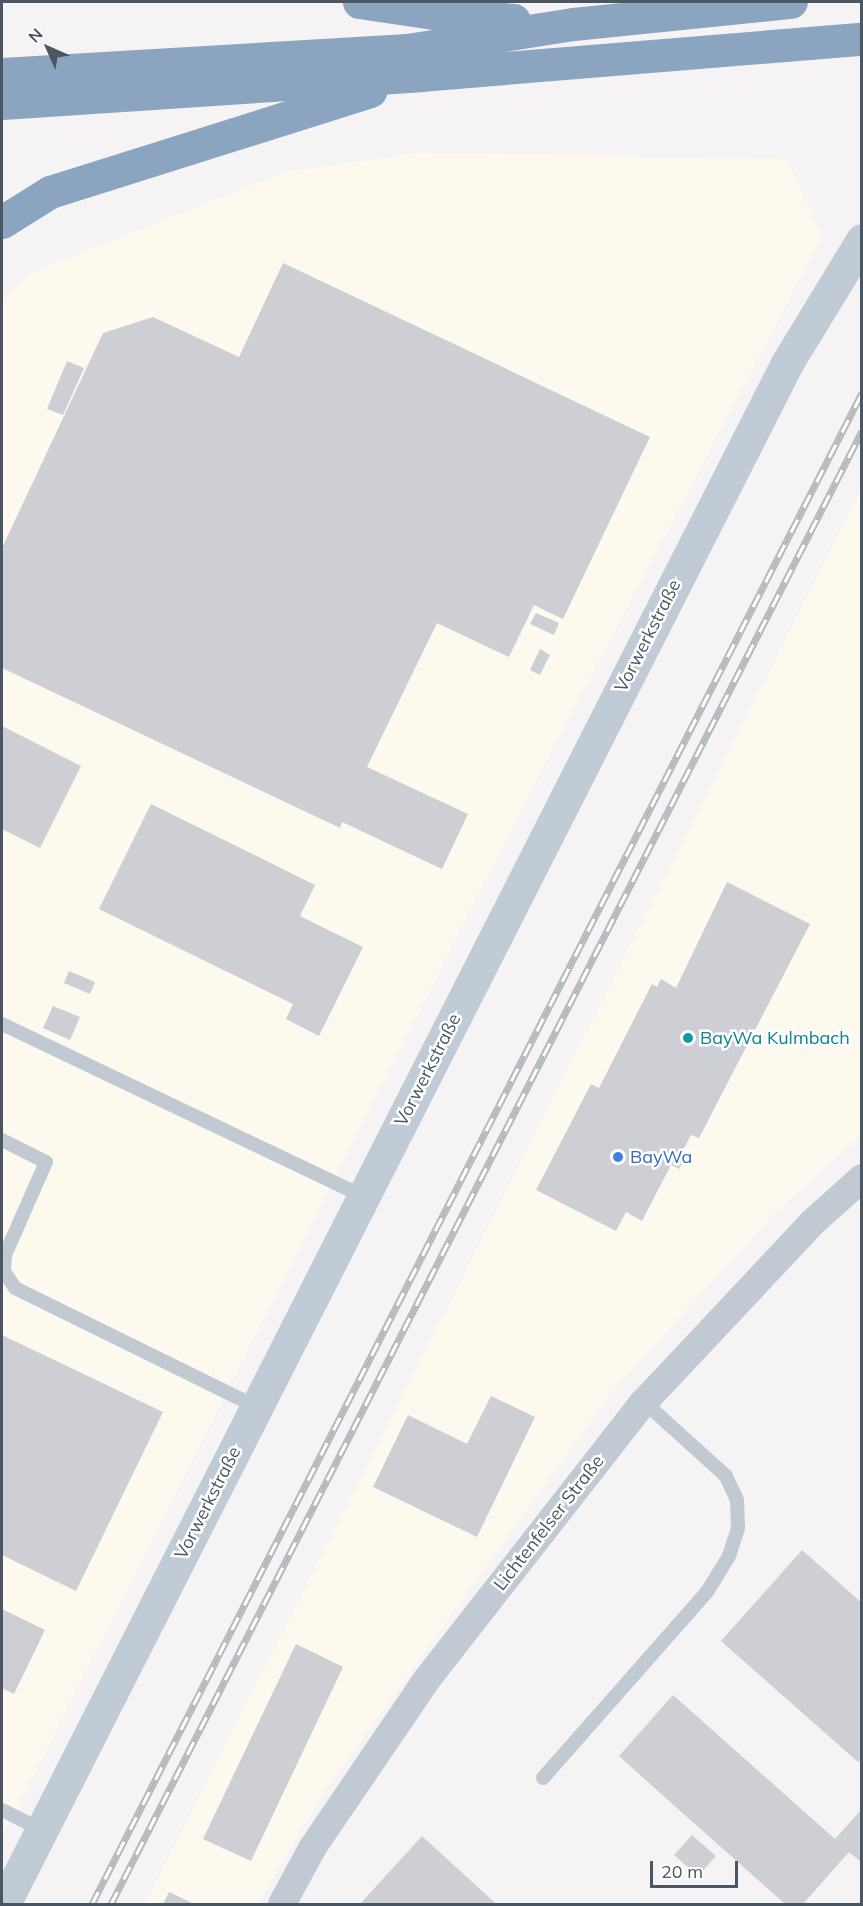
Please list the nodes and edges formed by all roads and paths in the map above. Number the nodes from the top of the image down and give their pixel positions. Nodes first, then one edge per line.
1 (359, 2) edge
2 (790, 2) edge
3 (573, 24) junction
4 (861, 39) edge
5 (2, 74) edge
6 (420, 75) junction
7 (2, 103) edge
8 (2, 222) edge
9 (861, 240) edge
10 (2, 1024) edge
11 (2, 1140) edge
12 (861, 1178) edge
13 (364, 1197) junction
14 (644, 1402) junction
15 (257, 1407) junction
16 (543, 1778) dead end
17 (2, 1810) edge
18 (42, 1830) junction
19 (4, 1905) edge
20 (282, 1905) edge

1 - 3 highway
2 - 3 highway
3 - 5 highway
4 - 6 highway
6 - 7 highway
6 - 8 highway
9 - 13 street, Vorwerkstraße
10 - 13 lane
11 - 15 lane
12 - 14 street, Lichtenfelser Straße
13 - 15 street, Vorwerkstraße
14 - 16 lane
14 - 20 street, Lichtenfelser Straße
15 - 18 street, Vorwerkstraße
17 - 18 lane
18 - 19 street, Vorwerkstraße

